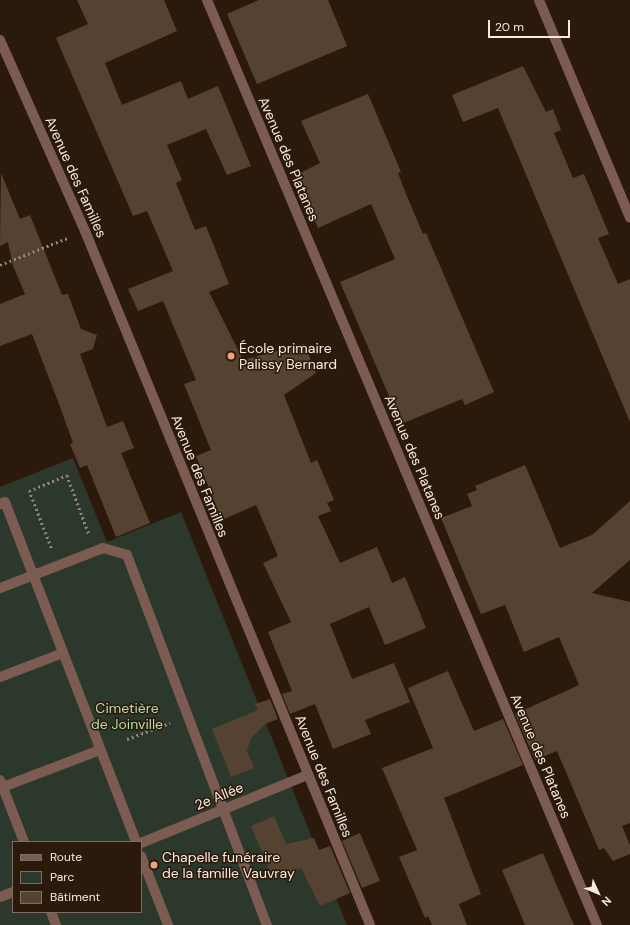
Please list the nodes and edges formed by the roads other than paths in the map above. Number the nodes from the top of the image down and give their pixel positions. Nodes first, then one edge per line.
1 (207, 0) edge
2 (539, 0) edge
3 (0, 40) edge
4 (630, 218) edge
5 (0, 504) edge
6 (33, 576) junction
7 (0, 588) edge
8 (63, 653) junction
9 (0, 677) edge
10 (100, 750) junction
11 (308, 775) junction
12 (1, 785) edge
13 (222, 810) junction
14 (24, 841) edge
15 (136, 841) edge
16 (142, 843) edge
17 (142, 859) edge
18 (12, 892) edge
19 (0, 897) edge
20 (51, 913) edge
21 (56, 925) edge
22 (168, 925) edge
23 (267, 925) edge
24 (370, 925) edge
25 (597, 925) edge

1 - 25 street, Avenue des Platanes
2 - 4 street
3 - 11 street, Avenue des Familles
5 - 6 street
6 - 7 street
6 - 8 street
6 - 13 street
8 - 9 street
8 - 10 street
10 - 12 street
10 - 15 street
11 - 13 street, 2e Allée
11 - 24 street, Avenue des Familles
12 - 14 street
13 - 16 street, 2e Allée
13 - 23 street
17 - 22 street
18 - 19 street
20 - 21 street

